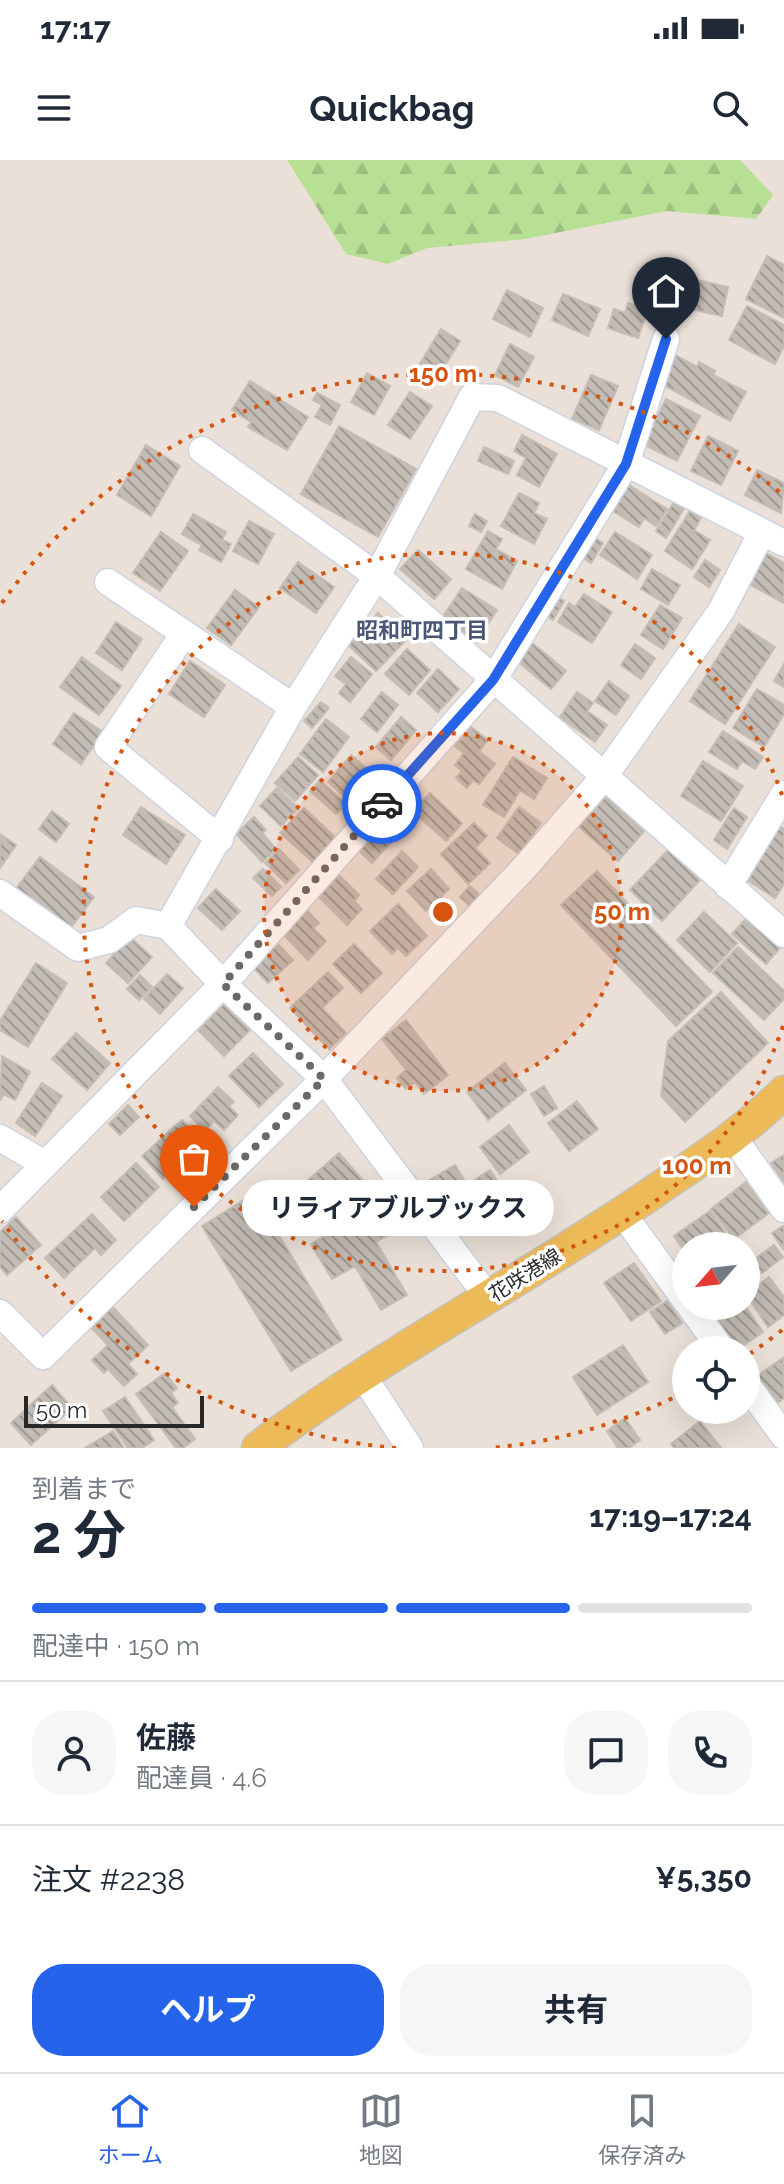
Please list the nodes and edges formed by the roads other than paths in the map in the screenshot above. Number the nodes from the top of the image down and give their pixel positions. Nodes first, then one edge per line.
1 (666, 339) dead end
2 (202, 450) dead end
3 (626, 464) junction
4 (773, 538) edge
5 (377, 576) junction
6 (108, 582) dead end
7 (183, 635) junction
8 (493, 680) junction
9 (293, 707) junction
10 (603, 778) junction
11 (784, 794) edge
12 (220, 839) junction
13 (728, 886) junction
14 (0, 893) edge
15 (168, 926) junction
16 (784, 934) edge
17 (223, 984) junction
18 (324, 1079) junction
19 (784, 1092) edge
20 (733, 1137) junction
21 (0, 1138) edge
22 (45, 1164) junction
23 (784, 1209) edge
24 (0, 1210) edge
25 (623, 1214) junction
26 (672, 1282) edge
27 (488, 1297) junction
28 (0, 1313) edge
29 (363, 1376) junction
30 (760, 1403) edge
31 (784, 1436) edge
32 (258, 1448) edge
33 (410, 1448) edge

1 - 3 street
2 - 5 street
3 - 4 street
3 - 5 street
3 - 8 street
4 - 10 street
5 - 8 street
5 - 9 street
6 - 7 street
7 - 9 street
7 - 12 street
8 - 10 street
8 - 17 street
9 - 12 street
10 - 13 street
10 - 18 street
11 - 13 street
12 - 15 street
13 - 16 street
14 - 15 street
15 - 17 street
17 - 18 street
17 - 22 street
18 - 27 street
18 - 28 street
19 - 20 main road, 花咲港線
20 - 23 street
20 - 25 main road, 花咲港線
21 - 22 street
22 - 24 street
25 - 26 street
25 - 27 main road, 花咲港線
27 - 29 main road, 花咲港線
29 - 32 main road, 花咲港線
29 - 33 street
30 - 31 street

